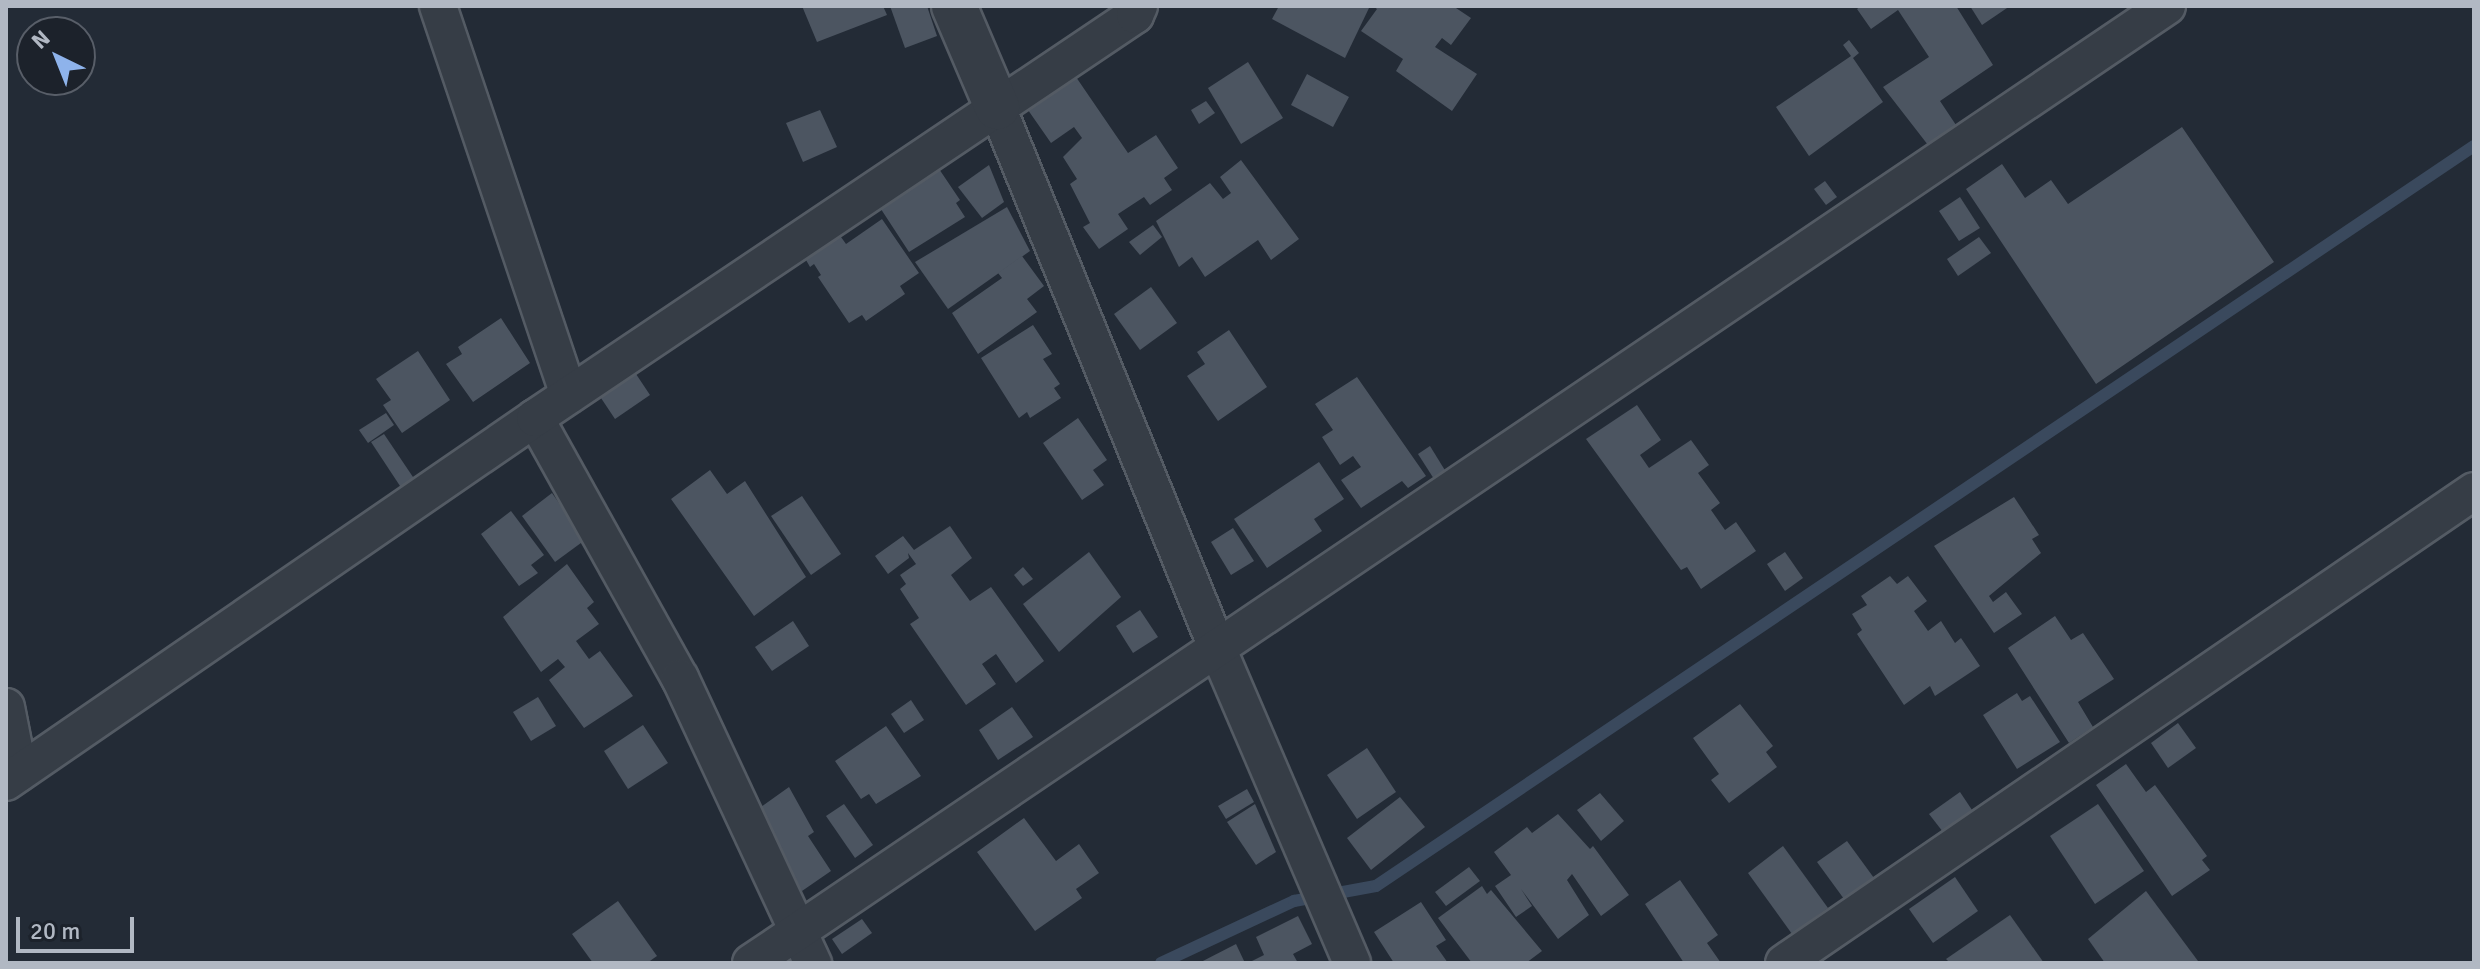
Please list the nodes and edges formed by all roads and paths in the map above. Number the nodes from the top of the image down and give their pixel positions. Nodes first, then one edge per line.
1 (438, 6) edge
2 (954, 6) edge
3 (1139, 6) edge
4 (2167, 6) edge
5 (997, 107) junction
6 (569, 395) junction
7 (535, 418) junction
8 (2474, 491) edge
9 (1218, 650) junction
10 (6, 707) edge
11 (13, 777) edge
12 (796, 931) junction
13 (751, 963) edge
14 (813, 963) edge
15 (1352, 963) edge
16 (1784, 963) edge

1 - 6 street
2 - 5 street
3 - 5 street
4 - 9 street
5 - 6 street
5 - 9 street
6 - 7 street
7 - 11 street
7 - 12 street
8 - 16 street
9 - 12 street
9 - 15 street
10 - 11 street
12 - 13 street
12 - 14 street

